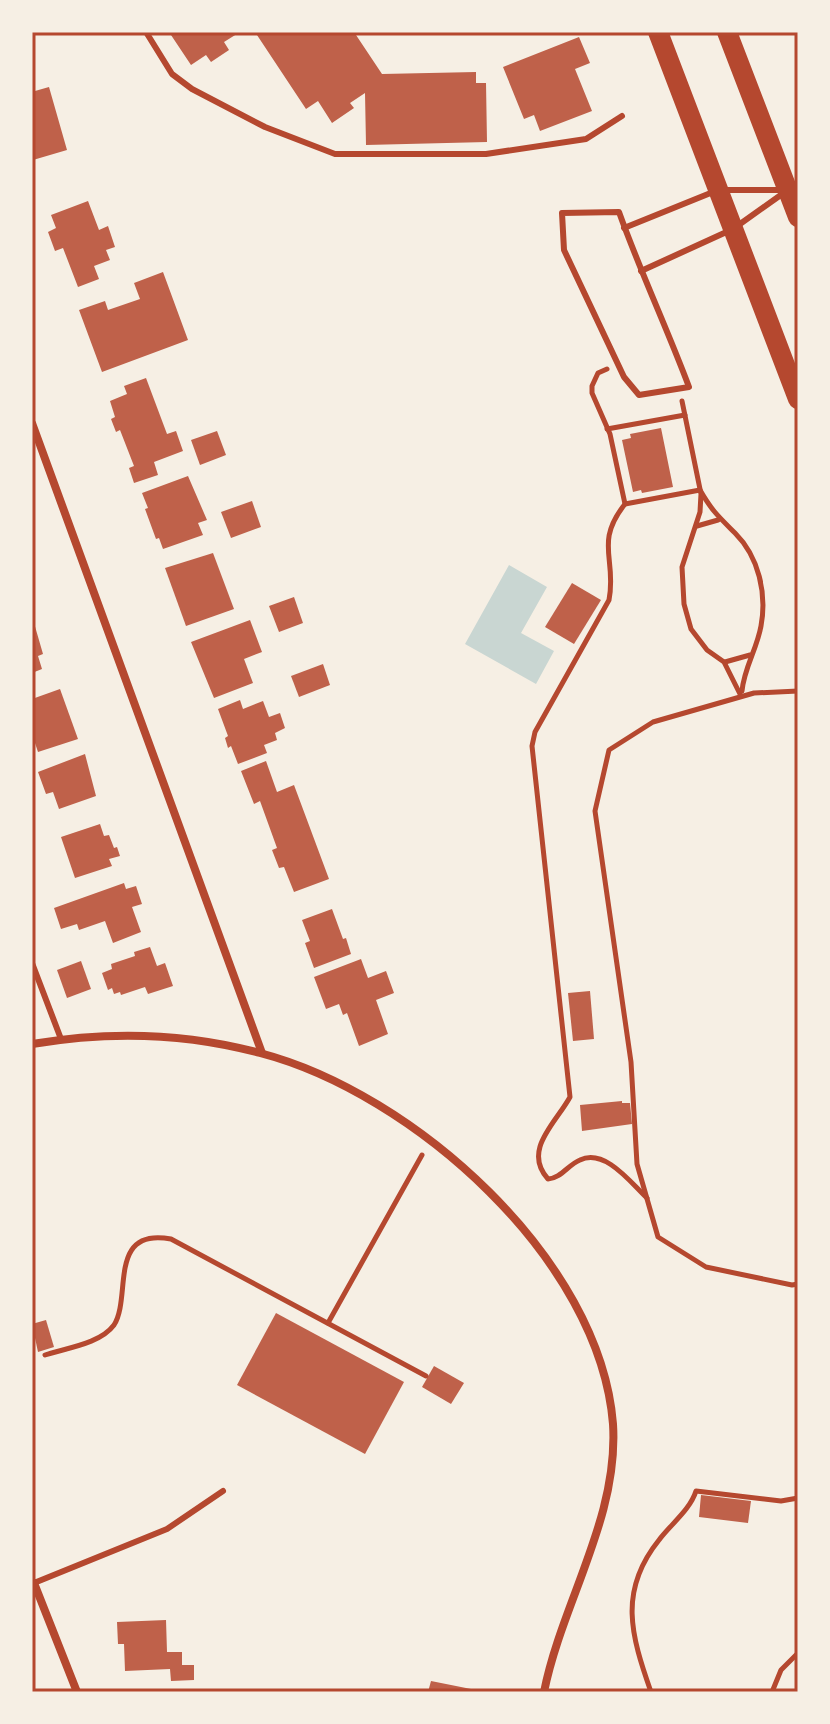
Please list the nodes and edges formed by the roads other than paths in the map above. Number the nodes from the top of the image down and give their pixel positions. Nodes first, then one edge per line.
1 (146, 32) edge
2 (658, 32) edge
3 (727, 32) edge
4 (622, 116) dead end
5 (718, 190) junction
6 (787, 190) junction
7 (798, 217) edge
8 (624, 228) junction
9 (733, 229) junction
10 (641, 271) junction
11 (798, 399) edge
12 (32, 423) edge
13 (32, 963) edge
14 (61, 1039) junction
15 (32, 1044) edge
16 (262, 1053) junction
17 (223, 1491) dead end
18 (33, 1584) edge
19 (77, 1692) edge
20 (544, 1692) edge

1 - 4 lane
2 - 5 main road
3 - 6 main road
5 - 6 lane
5 - 8 lane
5 - 9 main road
6 - 7 main road
6 - 9 lane
8 - 10 lane
8 - 10 lane
9 - 10 lane
9 - 11 main road
12 - 16 street
13 - 14 lane
14 - 15 street
14 - 16 street
16 - 20 street
17 - 18 lane
18 - 19 street

